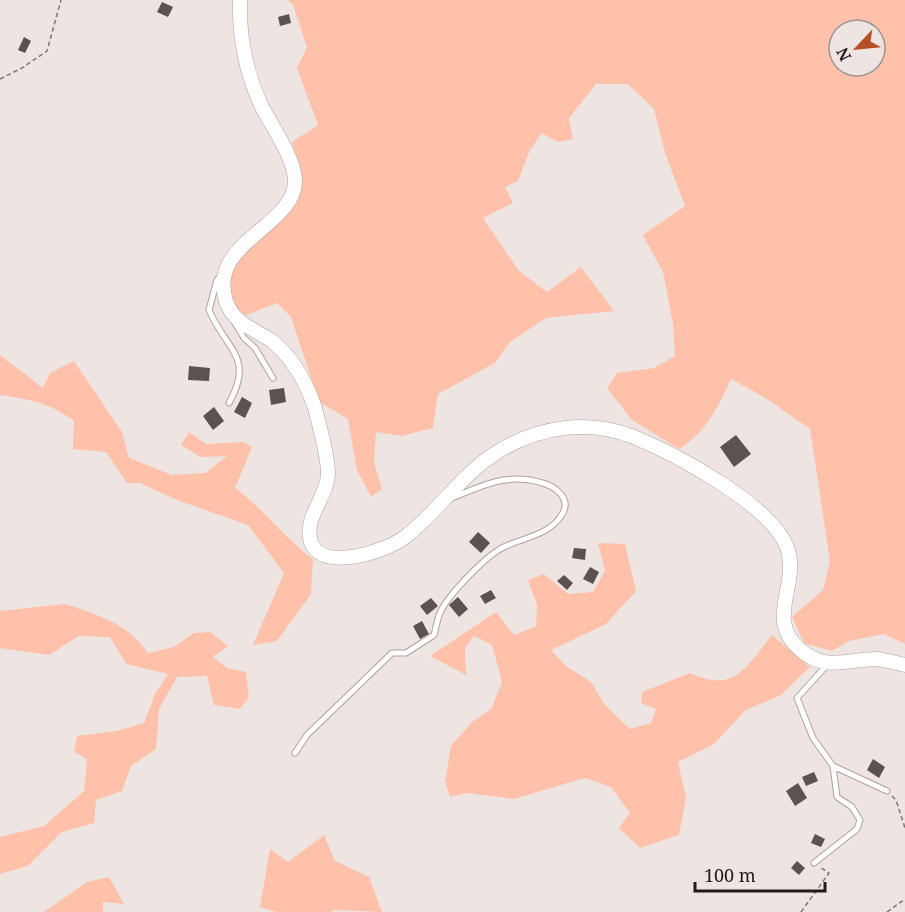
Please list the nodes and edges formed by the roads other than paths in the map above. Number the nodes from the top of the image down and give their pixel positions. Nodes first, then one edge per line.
1 (240, 0) edge
2 (226, 269) junction
3 (231, 314) junction
4 (273, 378) dead end
5 (229, 404) dead end
6 (441, 503) junction
7 (827, 664) junction
8 (905, 665) edge
9 (295, 753) dead end
10 (833, 766) junction
11 (887, 791) road end
12 (814, 863) road end

1 - 2 street
2 - 3 street
2 - 5 lane
3 - 4 lane
3 - 6 street
6 - 7 street
6 - 9 lane
7 - 8 street
7 - 10 lane
10 - 11 lane
10 - 12 lane

